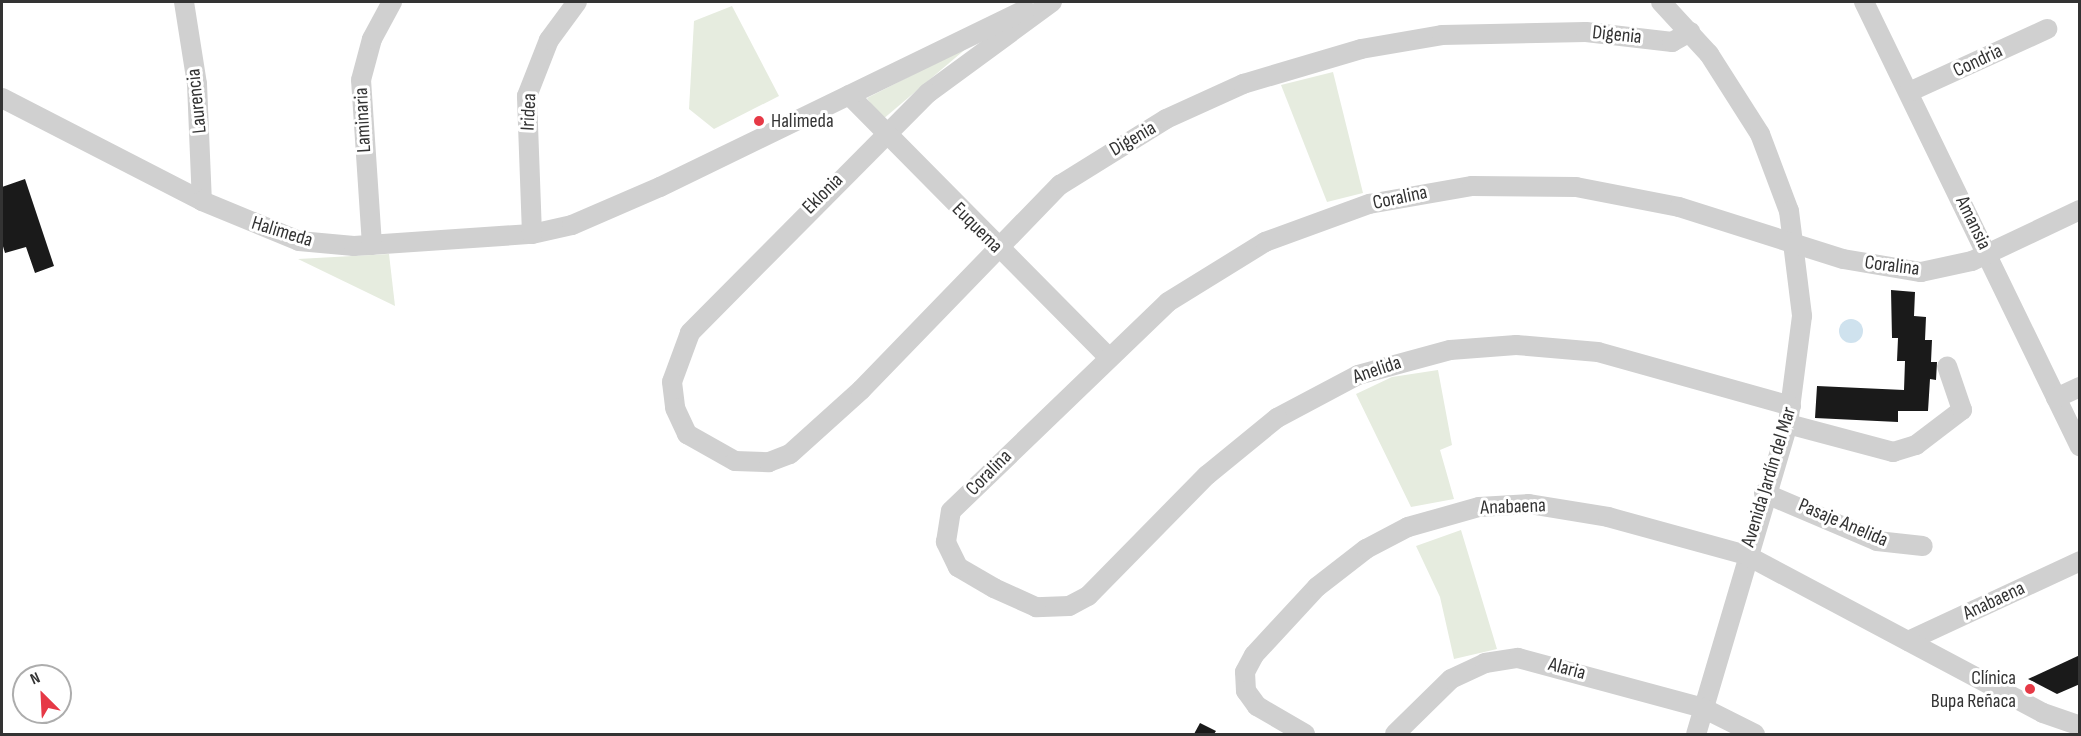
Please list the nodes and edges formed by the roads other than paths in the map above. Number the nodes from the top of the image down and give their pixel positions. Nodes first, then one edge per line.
1 (184, 2) edge
2 (393, 2) edge
3 (577, 2) edge
4 (1044, 2) edge
5 (1052, 2) edge
6 (1864, 2) edge
7 (1669, 4) edge
8 (2047, 29) dead end
9 (1690, 32) junction
10 (1909, 92) junction
11 (849, 95) junction
12 (2, 98) edge
13 (884, 134) junction
14 (202, 201) junction
15 (2079, 210) edge
16 (532, 234) junction
17 (1795, 242) junction
18 (372, 245) junction
19 (995, 246) junction
20 (1988, 254) junction
21 (1108, 357) junction
22 (1947, 366) dead end
23 (2079, 387) edge
24 (2056, 398) junction
25 (1789, 415) junction
26 (687, 434) joint
27 (2079, 446) edge
28 (1764, 493) junction
29 (1923, 546) dead end
30 (1746, 555) junction
31 (2079, 561) edge
32 (1036, 607) joint
33 (1908, 641) junction
34 (1703, 708) junction
35 (2079, 726) edge
36 (1305, 735) edge
37 (1395, 735) edge
38 (1696, 735) edge
39 (1755, 735) edge

1 - 14 street, Laurencia
2 - 18 street, Laminaria
3 - 16 street, Iridea
4 - 11 street, Halimeda
5 - 13 street, Eklonia
6 - 10 street, Amansia
7 - 9 street, Avenida Jardín del Mar
8 - 10 street, Condria
9 - 17 street, Avenida Jardín del Mar
9 - 19 street, Digenia
10 - 20 street, Amansia
11 - 13 street, Euquema
11 - 16 street, Halimeda
12 - 14 street, Halimeda
13 - 19 street, Euquema
13 - 26 street, Eklonia
14 - 18 street, Halimeda
15 - 20 street, Coralina
16 - 18 street, Halimeda
17 - 20 street, Coralina
17 - 21 street, Coralina
17 - 25 street, Avenida Jardín del Mar
19 - 21 street, Euquema
19 - 26 street, Digenia
20 - 24 street, Amansia
21 - 32 street, Coralina
22 - 25 street, Anelida
23 - 24 street
24 - 27 street, Amansia
25 - 28 street, Avenida Jardín del Mar
25 - 32 street, Anelida
28 - 29 street, Pasaje Anelida
28 - 30 street, Avenida Jardín del Mar
30 - 33 street, Anabaena
30 - 34 street, Avenida Jardín del Mar
30 - 36 street, Anabaena
31 - 33 street, Anabaena
33 - 35 street, Anabaena
34 - 37 street, Alaria
34 - 38 street, Avenida Jardín del Mar
34 - 39 street, Alaria

